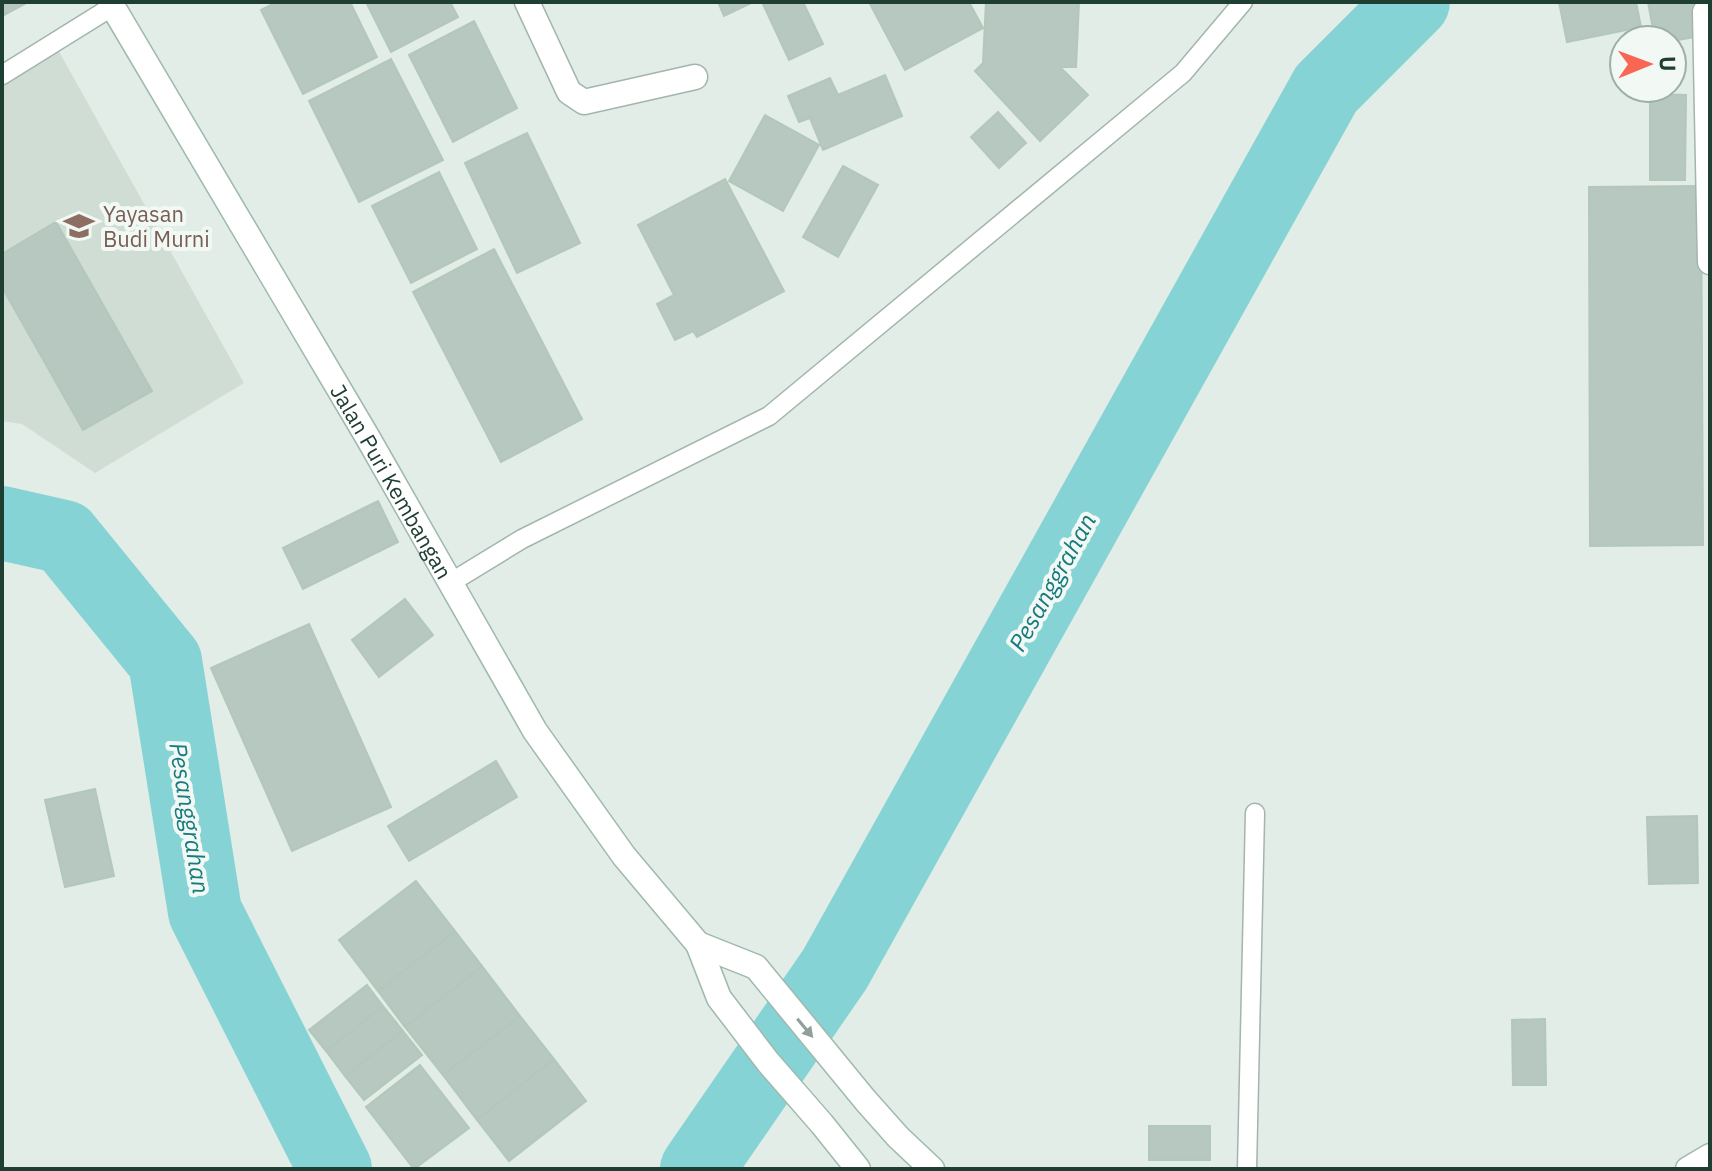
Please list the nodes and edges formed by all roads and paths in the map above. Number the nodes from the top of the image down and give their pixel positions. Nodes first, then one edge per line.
1 (527, 2) edge
2 (1243, 2) edge
3 (114, 3) edge
4 (1710, 7) edge
5 (2, 75) edge
6 (695, 77) dead end
7 (1710, 262) edge
8 (450, 583) junction
9 (1255, 813) dead end
10 (698, 944) junction
11 (1710, 1156) edge
12 (855, 1165) edge
13 (932, 1169) edge
14 (1247, 1169) edge
15 (1688, 1169) edge

1 - 6 street
2 - 8 lane
3 - 5 lane
3 - 8 street, Jalan Puri Kembangan
4 - 7 street
8 - 10 street, Jalan Puri Kembangan
9 - 14 lane
10 - 12 street, Jalan Puri Kembangan
10 -> 13 street, Jalan Puri Kembangan
11 - 15 street

